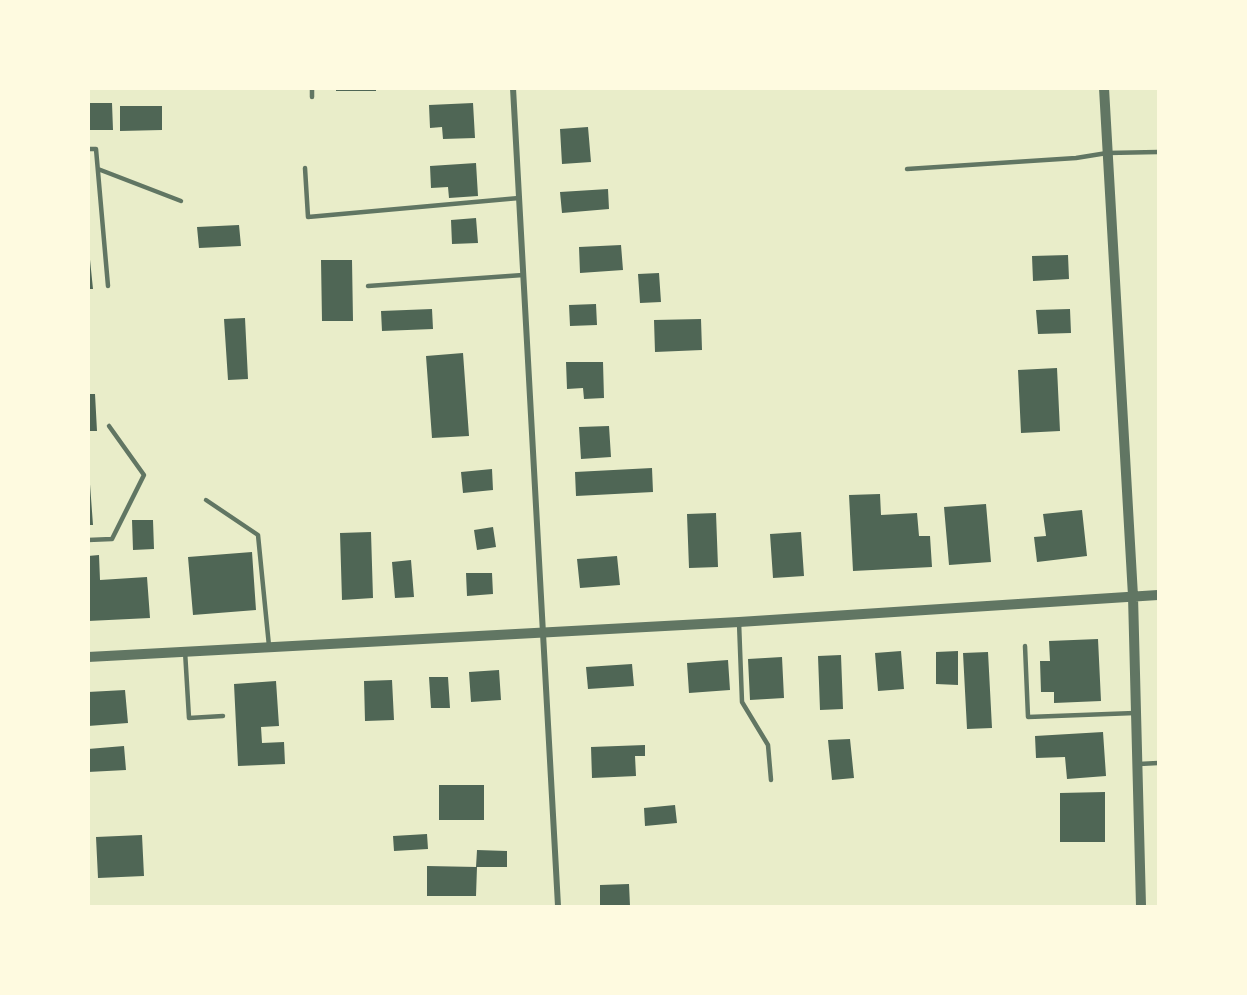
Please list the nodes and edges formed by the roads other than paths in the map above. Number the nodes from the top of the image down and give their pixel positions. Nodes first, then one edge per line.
1 (312, 88) edge
2 (513, 88) edge
3 (1104, 88) edge
4 (312, 97) dead end
5 (88, 149) edge
6 (1158, 152) edge
7 (1107, 153) junction
8 (305, 168) dead end
9 (98, 169) junction
10 (907, 169) dead end
11 (519, 198) junction
12 (181, 201) dead end
13 (523, 275) junction
14 (108, 286) dead end
15 (368, 286) dead end
16 (109, 426) dead end
17 (206, 500) dead end
18 (88, 540) edge
19 (1158, 595) edge
20 (1133, 596) junction
21 (739, 622) junction
22 (542, 632) junction
23 (1025, 646) dead end
24 (270, 648) junction
25 (185, 651) junction
26 (88, 657) edge
27 (1135, 713) junction
28 (223, 716) dead end
29 (1158, 763) edge
30 (1136, 764) junction
31 (771, 780) dead end
32 (558, 906) edge
33 (1141, 906) edge

1 - 4 lane
2 - 11 street
3 - 7 street
5 - 9 lane
6 - 7 lane
7 - 10 lane
7 - 20 street
8 - 11 lane
9 - 12 lane
9 - 14 lane
11 - 13 street
13 - 15 lane
13 - 22 street
16 - 18 lane
17 - 24 lane
19 - 20 street
20 - 21 street
20 - 27 street
21 - 22 street
21 - 31 lane
22 - 24 street
22 - 32 street
23 - 27 lane
24 - 25 street
25 - 26 street
25 - 28 lane
27 - 30 street
29 - 30 lane
30 - 33 street

